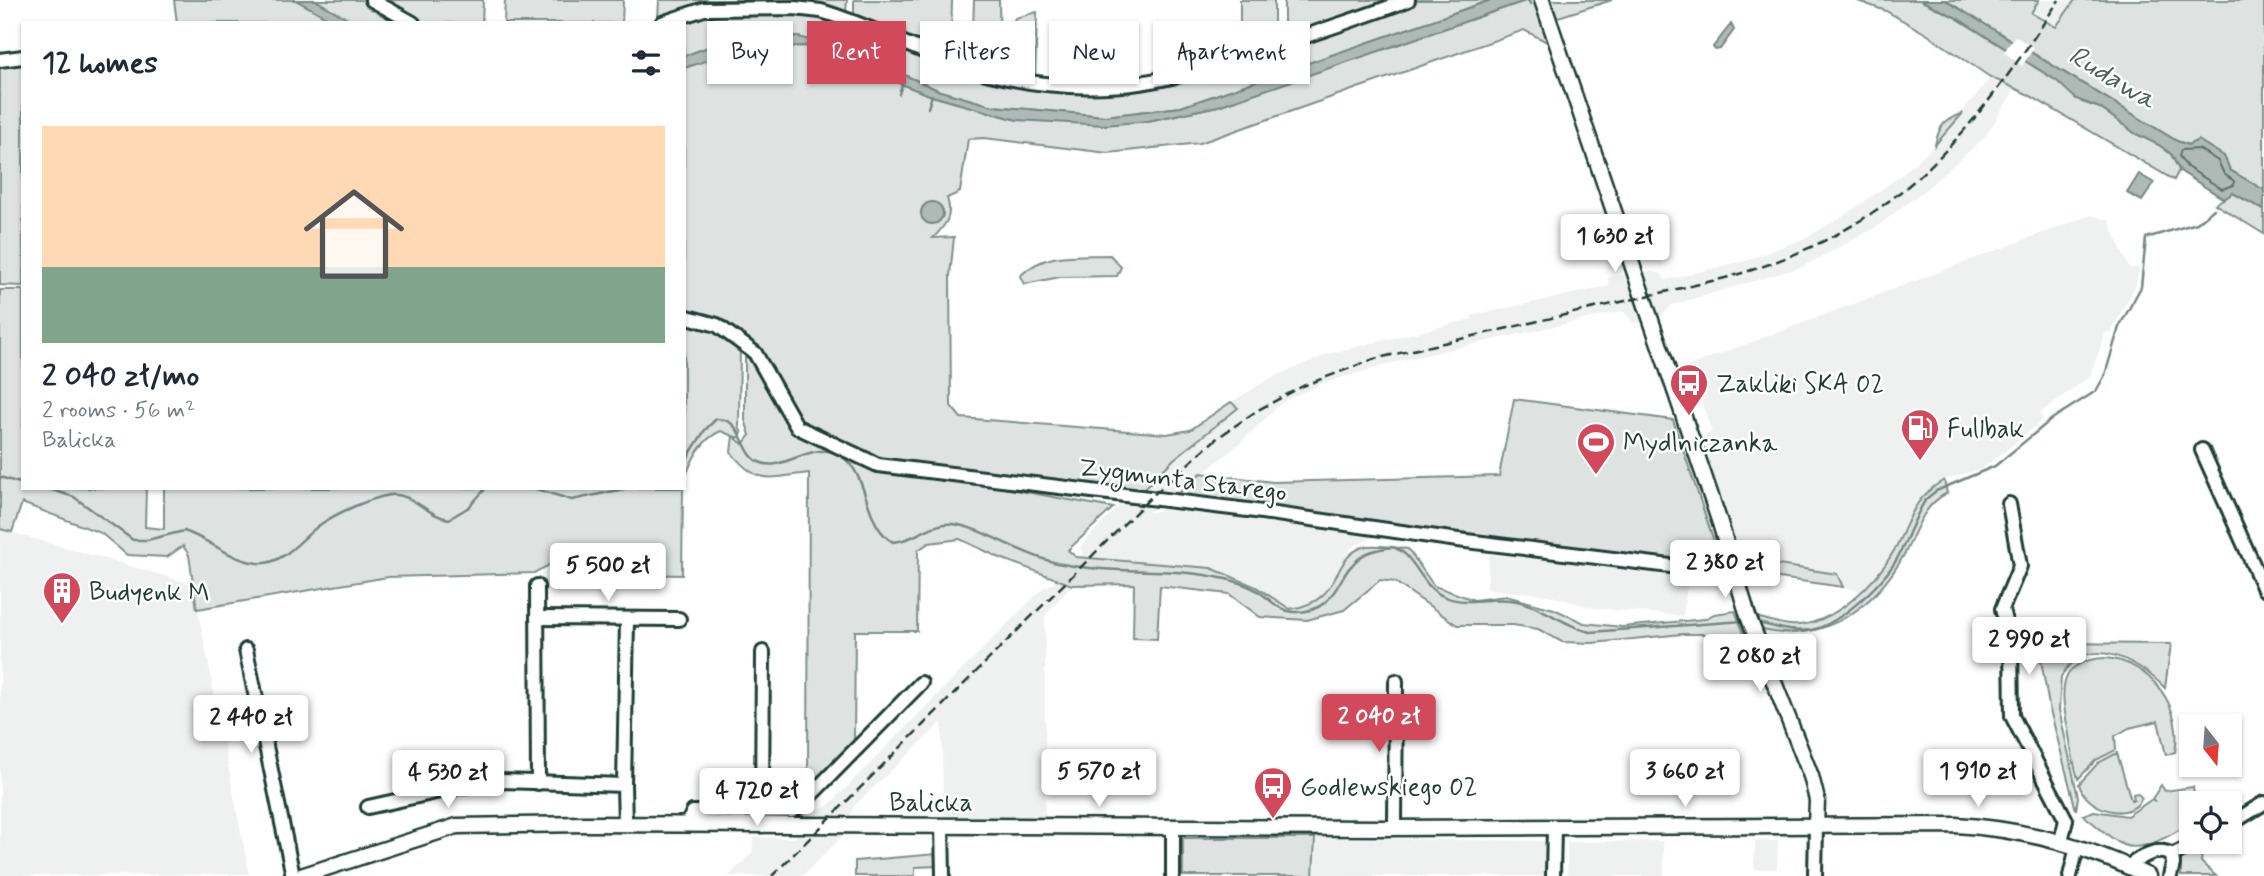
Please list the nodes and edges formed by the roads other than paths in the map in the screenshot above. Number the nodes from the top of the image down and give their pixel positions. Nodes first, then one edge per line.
1 (372, 0) edge
2 (1408, 0) edge
3 (1544, 6) edge
4 (409, 21) edge
5 (668, 21) edge
6 (21, 57) edge
7 (0, 60) edge
8 (686, 317) edge
9 (2202, 450) dead end
10 (2009, 504) dead end
11 (1736, 574) junction
12 (537, 586) dead end
13 (2264, 589) edge
14 (537, 618) junction
15 (679, 619) dead end
16 (627, 620) junction
17 (246, 650) dead end
18 (763, 652) dead end
19 (1396, 681) dead end
20 (921, 683) dead end
21 (538, 783) junction
22 (624, 785) junction
23 (2264, 803) edge
24 (368, 807) dead end
25 (762, 811) junction
26 (2242, 817) edge
27 (625, 824) junction
28 (687, 825) junction
29 (942, 826) junction
30 (1816, 826) junction
31 (1173, 827) junction
32 (1395, 827) junction
33 (1554, 827) junction
34 (2061, 842) junction
35 (2077, 846) junction
36 (2179, 852) edge
37 (2172, 855) junction
38 (2129, 866) junction
39 (293, 876) edge
40 (301, 876) edge
41 (943, 876) edge
42 (1173, 876) edge
43 (1553, 876) edge
44 (1815, 876) edge
45 (2070, 876) edge
46 (2148, 876) edge
47 (2169, 876) edge

1 - 4 street
2 - 5 street
3 - 11 street
6 - 7 street
8 - 11 street, Zygmunta Starego
9 - 13 street
10 - 34 street
11 - 30 street
12 - 14 street
14 - 16 street
14 - 21 street
15 - 16 street
16 - 22 street
17 - 39 street
18 - 25 street
19 - 32 street
20 - 25 street
21 - 22 street
21 - 24 street
22 - 27 street
23 - 26 street
25 - 28 street
27 - 28 street, Balicka
27 - 40 street, Balicka
28 - 29 street, Balicka
29 - 31 street, Balicka
29 - 41 street
30 - 33 street, Balicka
30 - 34 street, Balicka
30 - 44 street
31 - 32 street, Balicka
31 - 42 street
32 - 33 street, Balicka
33 - 43 street
34 - 35 street, Balicka
35 - 38 street, Balicka
35 - 45 street
36 - 37 street
37 - 38 street
37 - 47 street
38 - 46 street, Balicka

